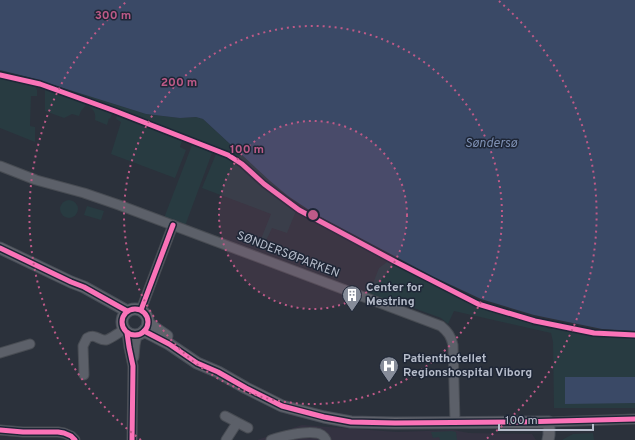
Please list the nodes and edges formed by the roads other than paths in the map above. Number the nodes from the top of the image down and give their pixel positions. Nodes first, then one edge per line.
1 (0, 166) edge
2 (174, 225) junction
3 (0, 248) edge
4 (141, 310) junction
5 (124, 314) junction
6 (136, 330) junction
7 (30, 344) dead end
8 (0, 353) edge
9 (84, 375) dead end
10 (225, 416) dead end
11 (635, 419) edge
12 (455, 422) junction
13 (549, 422) junction
14 (237, 423) junction
15 (248, 428) dead end
16 (0, 430) edge
17 (75, 440) edge
18 (132, 440) edge
19 (226, 440) edge
20 (271, 440) edge
21 (326, 440) edge
22 (548, 440) edge

1 - 2 street, SØNDERSØPARKEN
2 - 4 street
2 - 12 street, SØNDERSØPARKEN
3 - 5 main road
4 - 5 main road
4 - 6 main road
5 - 6 main road
6 - 9 street
6 - 12 main road
6 - 18 street
7 - 8 street
10 - 14 street
11 - 13 street
12 - 13 main road
13 - 22 main road
14 - 15 street
14 - 19 street
16 - 17 street
20 - 21 street

